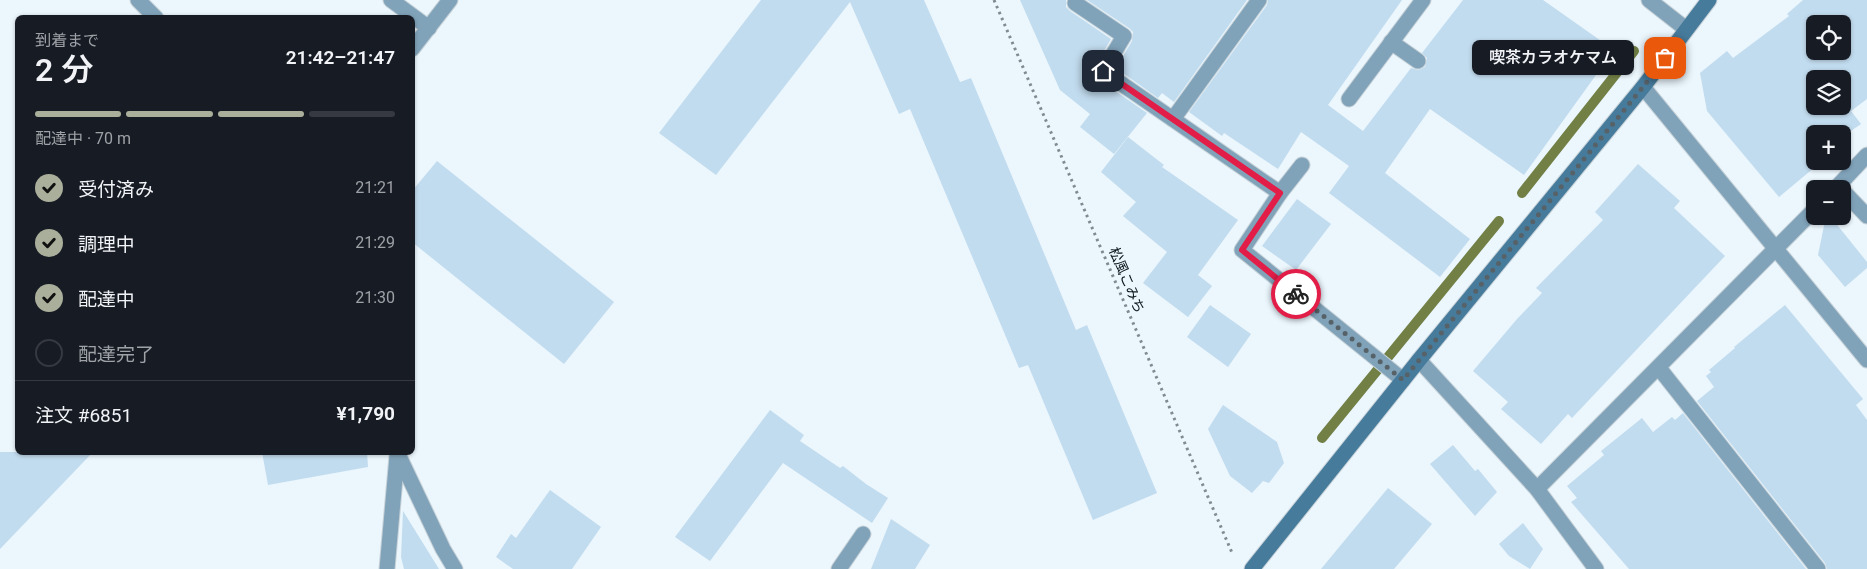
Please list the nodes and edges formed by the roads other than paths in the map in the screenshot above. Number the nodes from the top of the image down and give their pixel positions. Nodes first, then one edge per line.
1 (138, 0) edge
2 (391, 0) edge
3 (450, 0) edge
4 (1259, 0) edge
5 (1423, 0) edge
6 (1648, 0) edge
7 (1709, 0) edge
8 (1075, 3) dead end
9 (153, 15) edge
10 (411, 15) edge
11 (415, 18) edge
12 (429, 28) junction
13 (1686, 29) junction
14 (1391, 42) junction
15 (415, 45) edge
16 (1418, 61) dead end
17 (1643, 87) junction
18 (1349, 99) dead end
19 (1173, 119) junction
20 (1867, 156) edge
21 (1302, 165) dead end
22 (1846, 180) edge
23 (1280, 193) junction
24 (1851, 200) edge
25 (1867, 216) edge
26 (1806, 218) edge
27 (1776, 249) junction
28 (1419, 360) junction
29 (1867, 360) edge
30 (1658, 368) junction
31 (1403, 380) junction
32 (397, 455) edge
33 (398, 455) edge
34 (1537, 489) junction
35 (863, 534) dead end
36 (387, 569) edge
37 (455, 569) edge
38 (839, 569) edge
39 (1252, 569) edge
40 (1596, 569) edge
41 (1818, 569) edge

1 - 9 street
2 - 10 street
3 - 12 street
4 - 19 street
5 - 14 street
6 - 13 street
7 - 13 street
8 - 19 street
11 - 12 street
12 - 15 street
13 - 17 street
14 - 16 street
14 - 18 street
17 - 27 street
17 - 28 street
19 - 23 street
20 - 22 street
21 - 23 street
23 - 31 street
24 - 25 street
26 - 27 street
27 - 29 street
27 - 30 street
28 - 31 street
28 - 34 street
30 - 34 street
30 - 41 street
31 - 39 street
32 - 36 street
33 - 37 street
34 - 40 street
35 - 38 street

